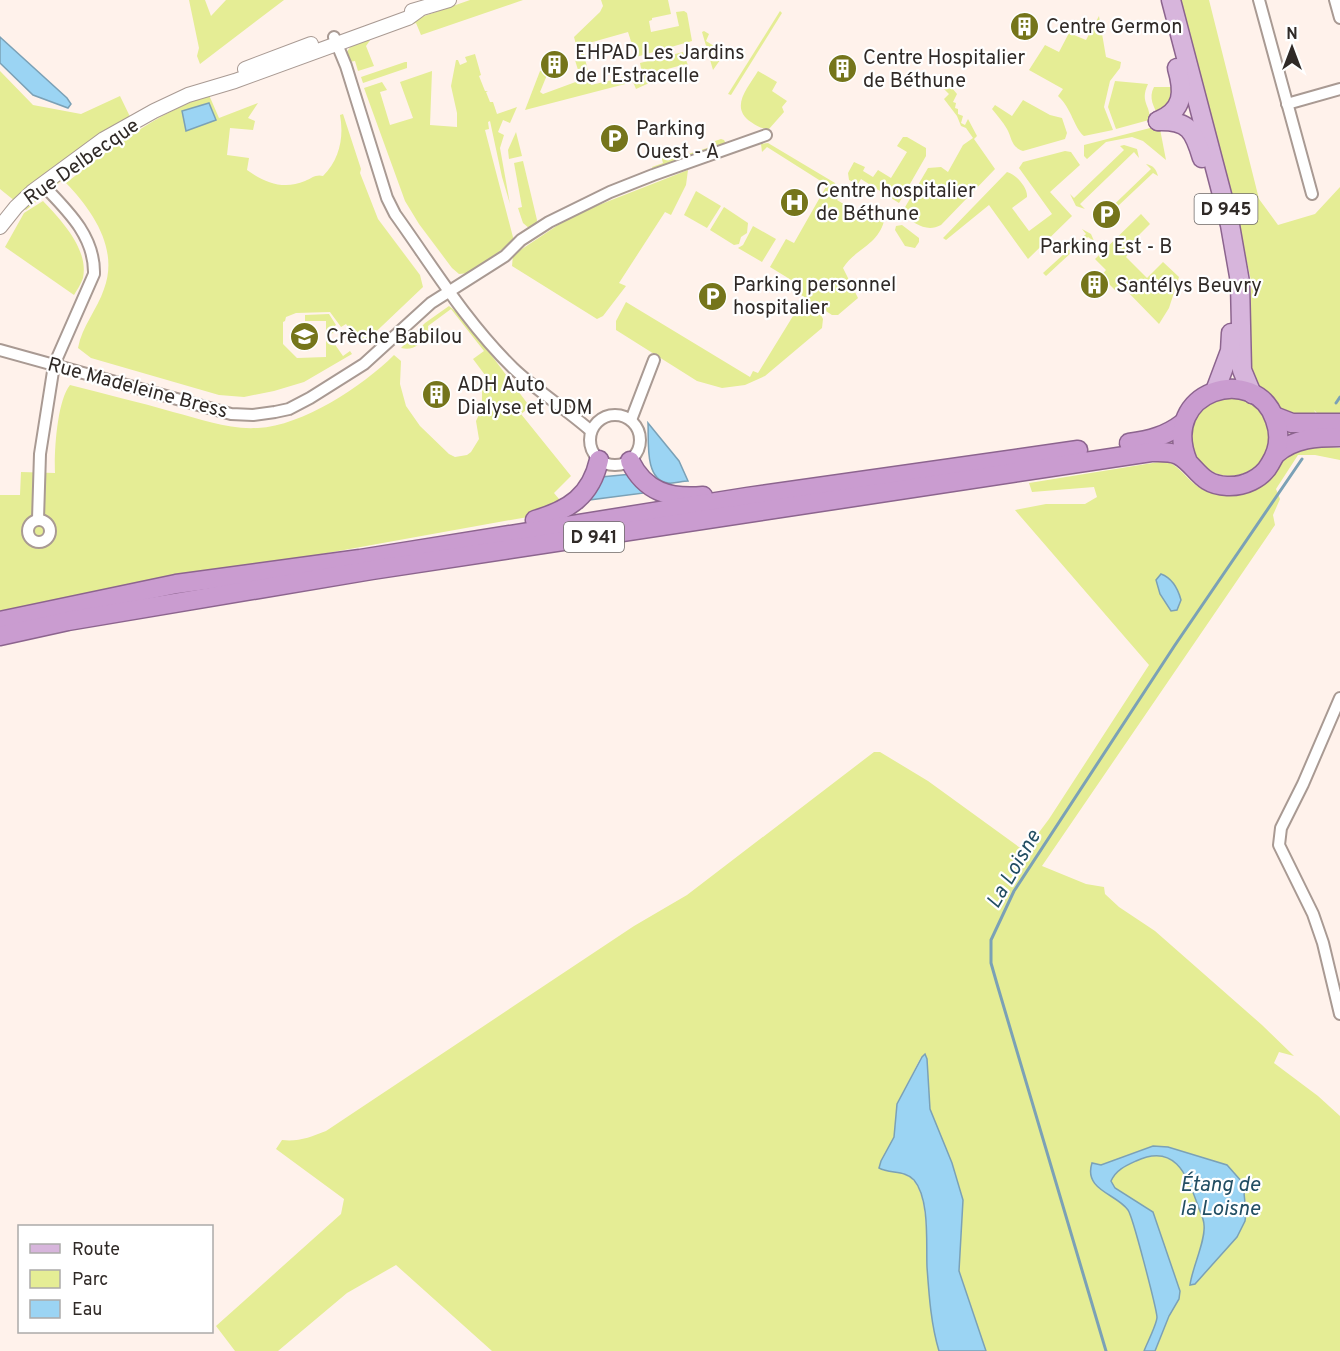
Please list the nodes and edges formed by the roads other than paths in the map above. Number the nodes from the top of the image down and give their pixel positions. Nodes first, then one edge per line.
1 (449, 0) edge
2 (1163, 0) edge
3 (1171, 0) edge
4 (1259, 0) edge
5 (1335, 0) edge
6 (1340, 18) edge
7 (1172, 34) junction
8 (336, 41) junction
9 (1340, 89) edge
10 (1287, 104) junction
11 (766, 135) dead end
12 (42, 184) junction
13 (1215, 194) junction
14 (1312, 195) dead end
15 (0, 228) edge
16 (448, 292) junction
17 (0, 350) edge
18 (654, 360) dead end
19 (54, 365) junction
20 (1215, 391) junction
21 (1252, 394) junction
22 (638, 400) junction
23 (569, 412) junction
24 (619, 415) junction
25 (1274, 416) junction
26 (601, 419) junction
27 (631, 420) junction
28 (1183, 423) junction
29 (1340, 423) edge
30 (591, 431) junction
31 (1340, 437) edge
32 (1276, 454) junction
33 (599, 460) junction
34 (630, 461) junction
35 (1188, 462) junction
36 (777, 493) junction
37 (38, 519) dead end
38 (428, 547) junction
39 (0, 621) edge
40 (0, 636) edge
41 (1340, 698) edge
42 (1340, 1014) edge

1 - 8 street, Rue Delbecque
2 - 7 main road, D 945
3 - 21 main road, D 945
4 - 10 street
5 - 6 street
7 - 13 main road, D 945
7 - 13 main road
8 - 12 street, Rue Delbecque
8 - 16 street
9 - 10 street
10 - 14 street
11 - 16 street, Rue Madeleine Bress
12 - 15 street, Rue Delbecque
12 - 19 street
13 - 20 main road, D 945
16 - 19 street, Rue Madeleine Bress
16 - 23 street
17 - 19 street, Rue Madeleine Bress
18 - 22 street
19 - 37 street
20 - 21 highway
20 - 28 highway
21 - 25 highway
22 - 24 street
22 - 27 street
23 - 26 street
23 - 30 street
24 - 26 street
24 - 27 street
25 - 29 highway
25 - 32 highway
26 - 30 street
27 - 34 street
28 - 35 highway
28 - 36 highway, D 941
30 - 33 street
31 - 32 highway
32 - 35 highway
33 - 34 street
33 - 38 highway
34 - 36 highway
35 - 40 highway, D 941
36 - 38 highway, D 941
38 - 39 highway, D 941
41 - 42 street

